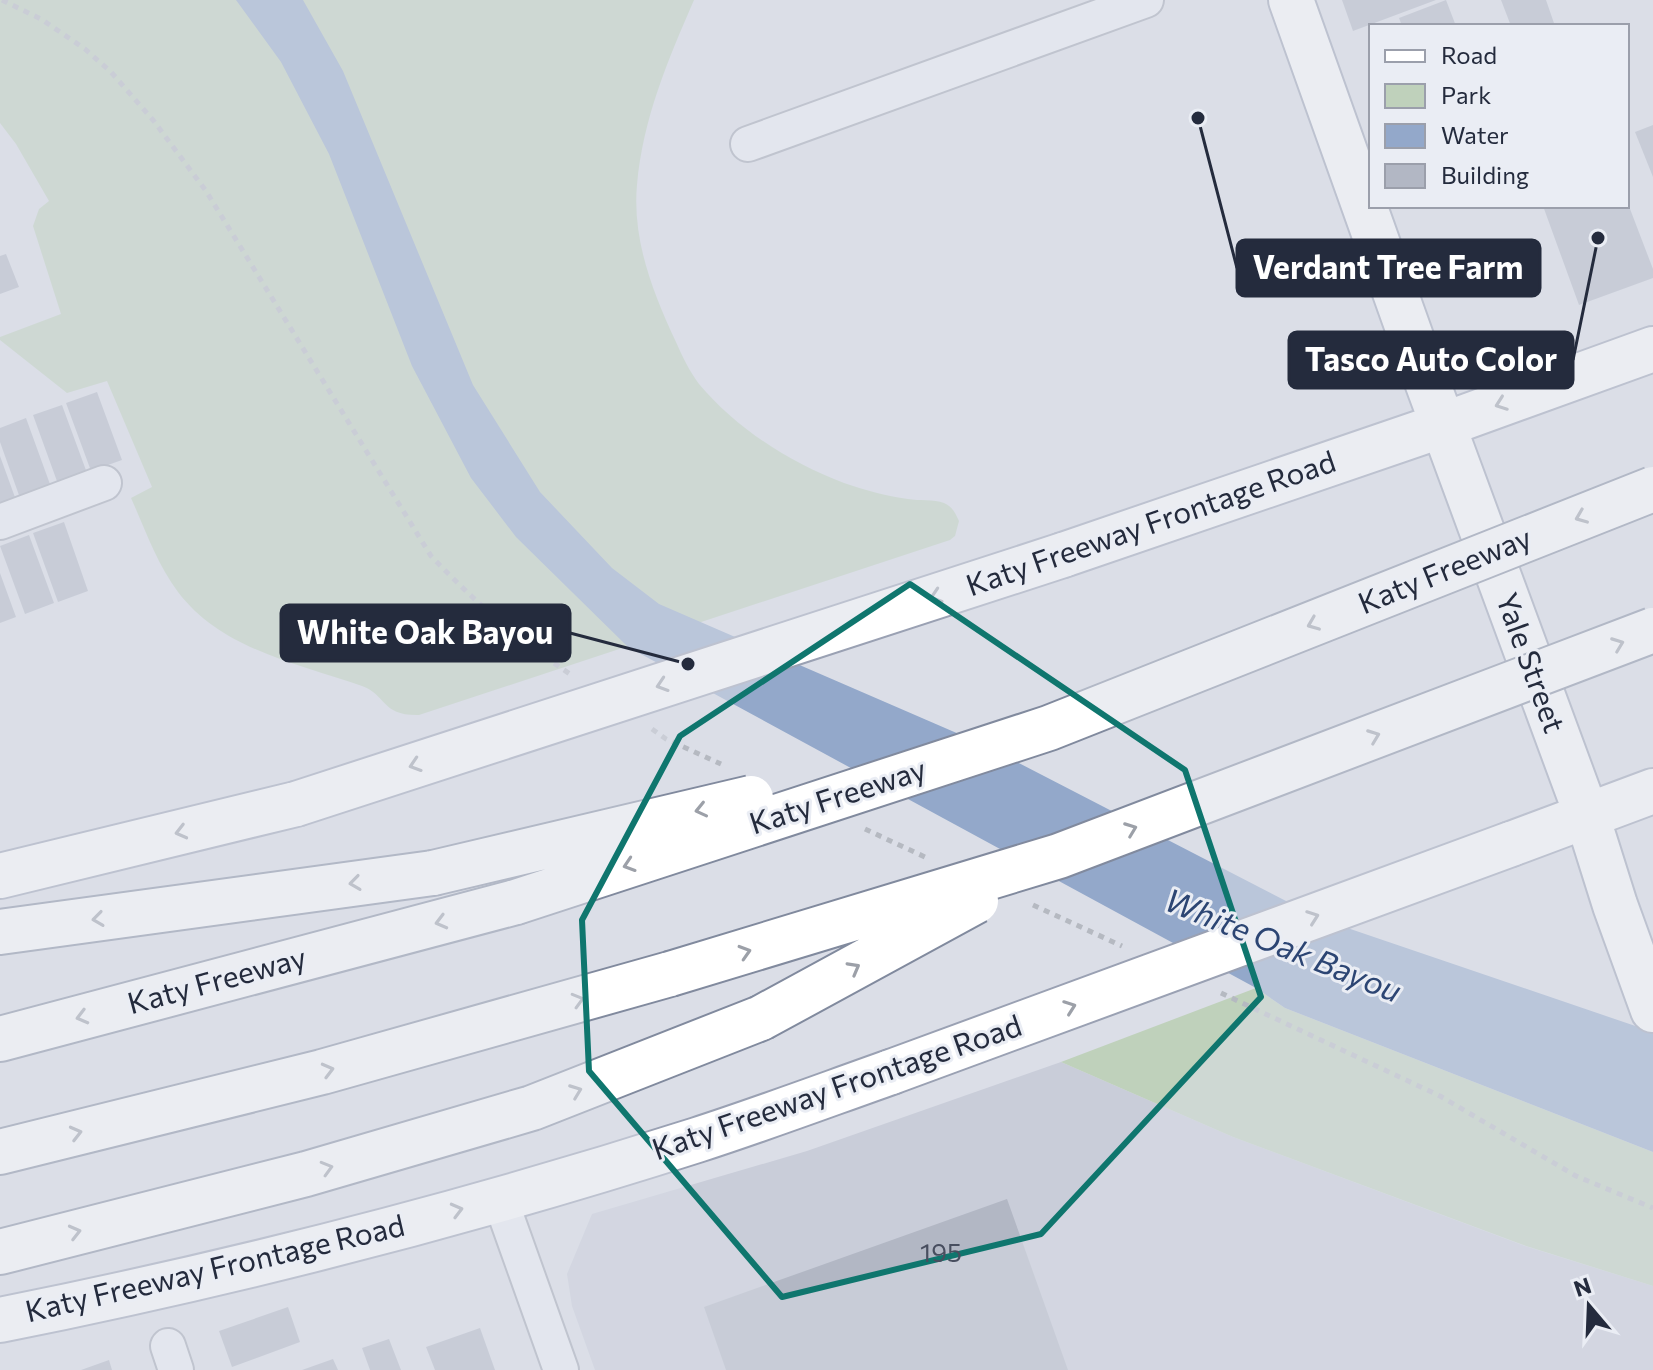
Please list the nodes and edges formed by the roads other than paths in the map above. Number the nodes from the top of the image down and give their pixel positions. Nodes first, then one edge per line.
1 (1146, 0) edge
2 (1291, 0) edge
3 (748, 144) dead end
4 (1362, 173) edge
5 (1369, 195) edge
6 (1373, 208) edge
7 (1653, 349) edge
8 (1443, 425) junction
9 (104, 483) dead end
10 (1653, 489) edge
11 (0, 522) edge
12 (1653, 630) edge
13 (1049, 728) junction
14 (1653, 791) edge
15 (1587, 816) junction
16 (1059, 856) junction
17 (0, 876) edge
18 (0, 932) edge
19 (1653, 1010) edge
20 (0, 1039) edge
21 (0, 1152) edge
22 (500, 1199) junction
23 (0, 1252) edge
24 (0, 1320) edge
25 (561, 1370) edge

1 - 3 street
2 - 4 main road, Yale Street
4 - 5 main road, Yale Street
6 - 8 main road, Yale Street
7 -> 8 main road, Katy Freeway Frontage Road
8 - 15 main road, Yale Street
8 -> 17 main road, Katy Freeway Frontage Road, bridge
9 - 11 street
10 -> 13 main road, Katy Freeway, bridge
16 -> 12 main road, bridge
13 -> 18 main road, bridge
13 -> 20 main road, Katy Freeway, bridge
14 - 15 main road, Katy Freeway Frontage Road
15 - 19 main road, Yale Street
22 -> 15 main road, Katy Freeway Frontage Road, bridge
21 -> 16 main road, bridge
23 -> 16 main road, bridge
24 -> 22 main road, Katy Freeway Frontage Road
22 - 25 street

